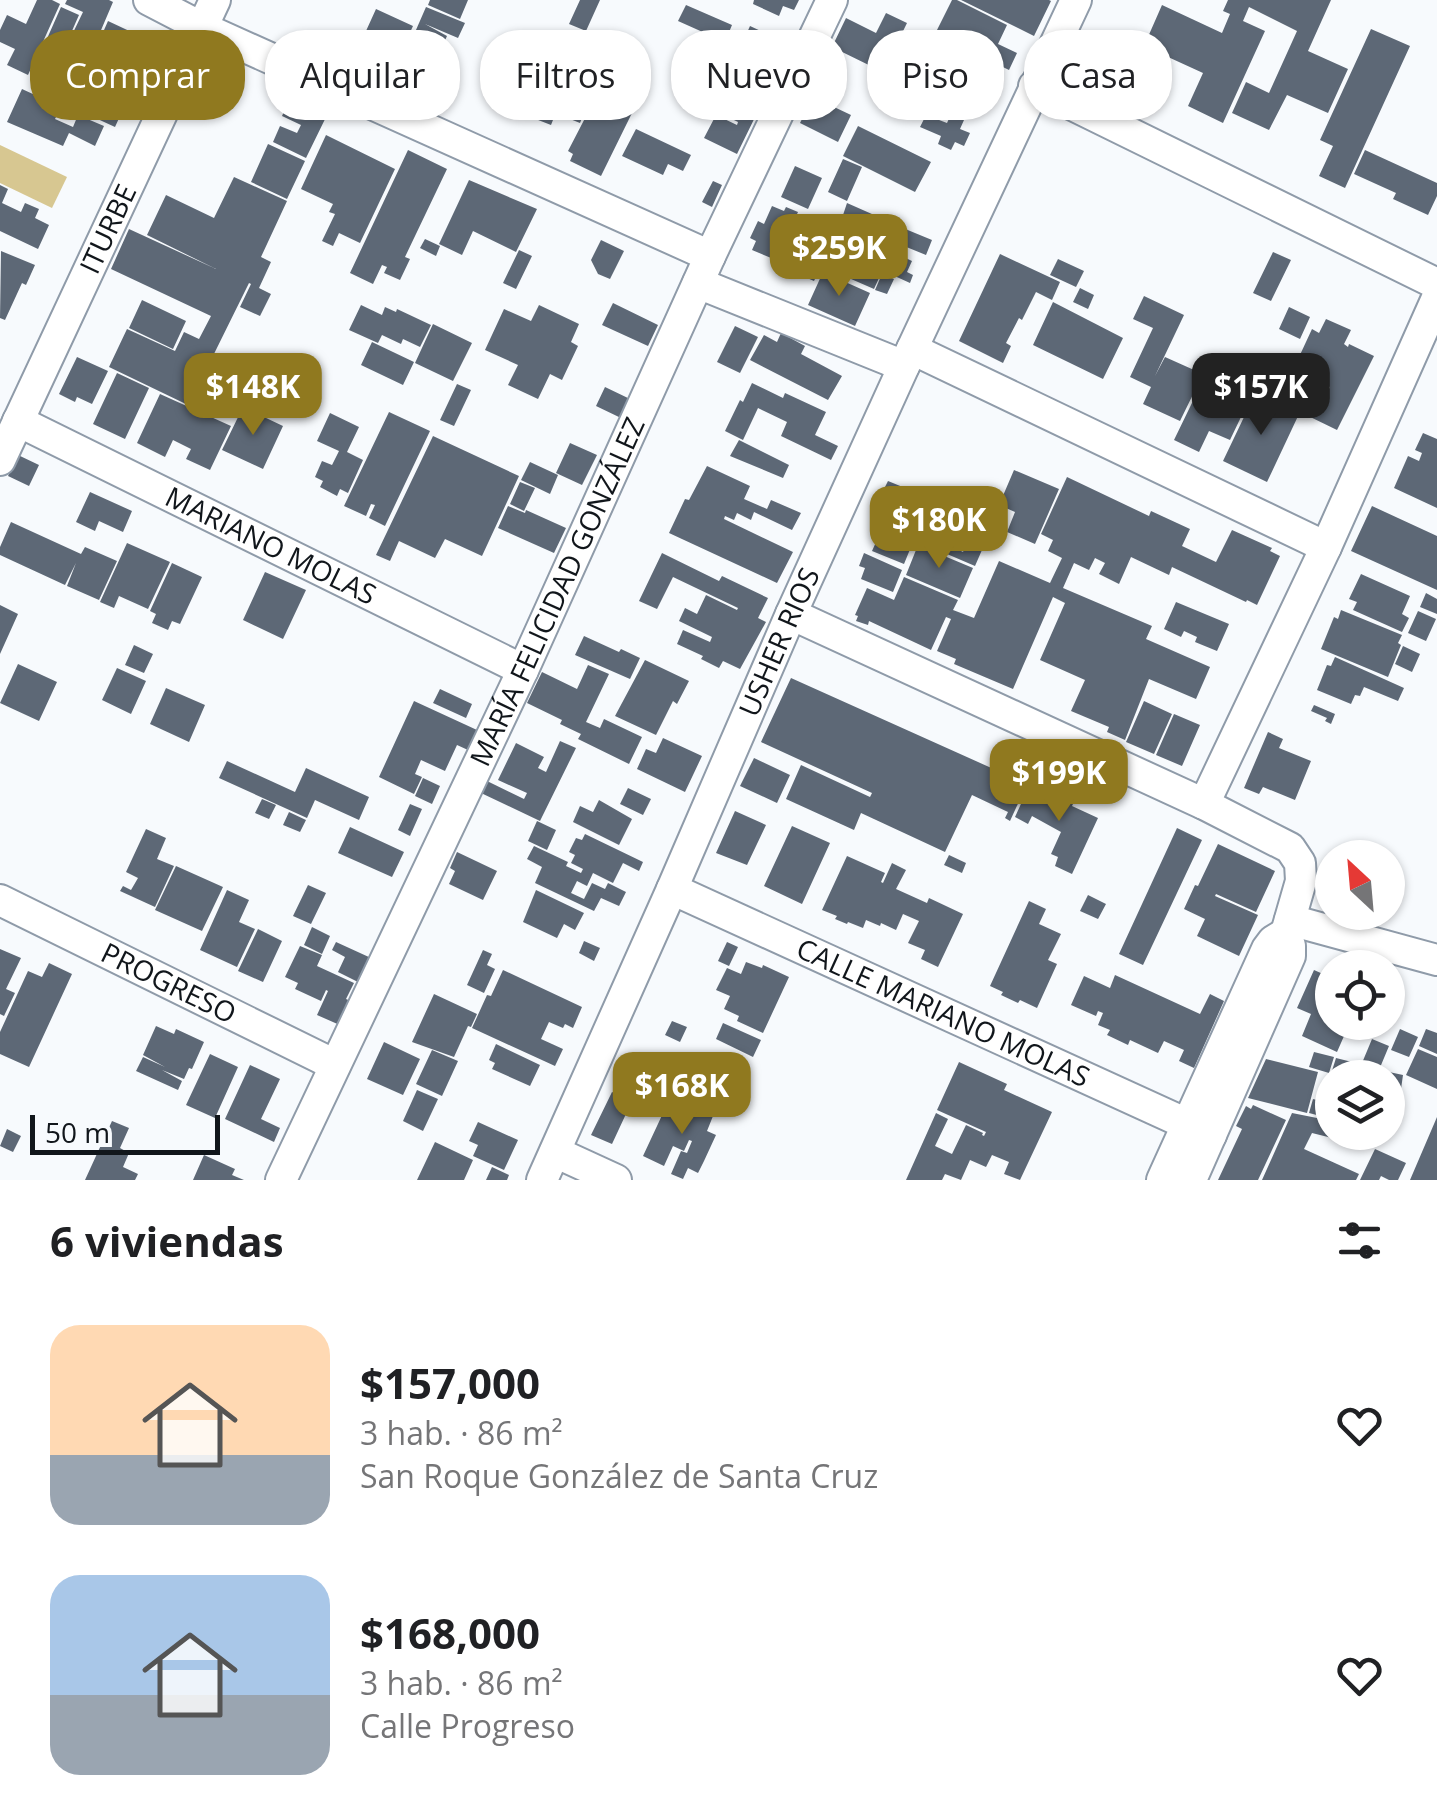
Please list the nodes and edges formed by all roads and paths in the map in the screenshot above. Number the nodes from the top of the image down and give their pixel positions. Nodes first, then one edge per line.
1 (149, 0) edge
2 (832, 0) edge
3 (1076, 0) edge
4 (209, 14) edge
5 (1061, 30) edge
6 (1024, 108) edge
7 (1103, 120) edge
8 (704, 270) junction
9 (1437, 284) edge
10 (1437, 298) edge
11 (908, 358) junction
12 (18, 421) junction
13 (0, 460) edge
14 (1326, 547) junction
15 (791, 614) junction
16 (523, 670) junction
17 (1204, 804) junction
18 (672, 889) junction
19 (0, 900) edge
20 (1288, 927) junction
21 (1437, 960) edge
22 (335, 1065) junction
23 (1199, 1130) junction
24 (555, 1152) junction
25 (281, 1180) edge
26 (542, 1180) edge
27 (616, 1180) edge
28 (1162, 1180) edge
29 (1192, 1180) edge

1 - 4 street
2 - 8 street, MARÍA FELICIDAD GONZÁLEZ
3 - 5 street, USHER RIOS
4 - 8 street
4 - 12 street, ITURBE
6 - 11 street, USHER RIOS
7 - 9 street
8 - 11 street
8 - 16 street, MARÍA FELICIDAD GONZÁLEZ
10 - 14 street
11 - 14 street
11 - 15 street, USHER RIOS
12 - 13 street, ITURBE
12 - 16 street, MARIANO MOLAS
14 - 17 street
15 - 17 street
15 - 18 street, USHER RIOS
16 - 22 street, MARÍA FELICIDAD GONZÁLEZ
17 - 20 street
18 - 23 street, CALLE MARIANO MOLAS
18 - 24 street, USHER RIOS
19 - 22 street, PROGRESO
20 - 21 street
20 - 23 street
22 - 25 street, MARÍA FELICIDAD GONZÁLEZ
23 - 28 street
23 - 29 street
24 - 26 street, USHER RIOS
24 - 27 street

